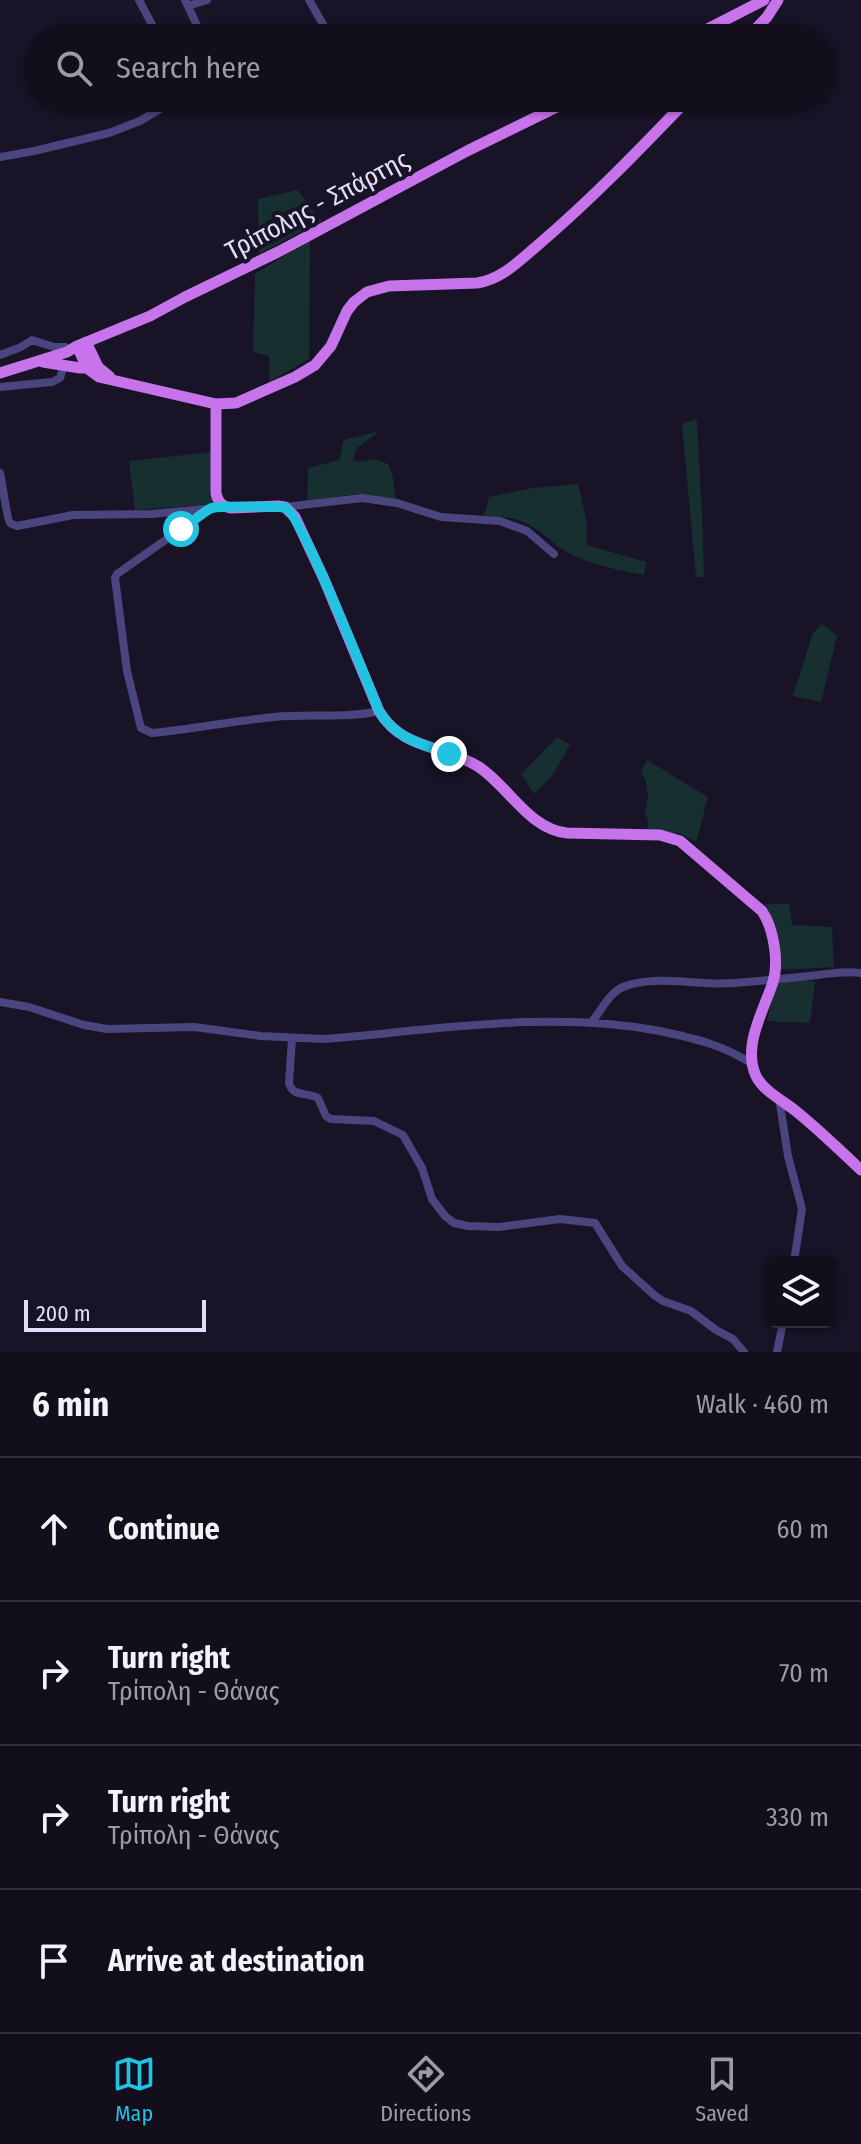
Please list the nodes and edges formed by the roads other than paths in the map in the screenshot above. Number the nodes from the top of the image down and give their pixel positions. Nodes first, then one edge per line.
1 (139, 0) edge
2 (207, 0) edge
3 (309, 0) edge
4 (764, 0) edge
5 (778, 0) edge
6 (186, 3) edge
7 (152, 24) edge
8 (196, 24) edge
9 (323, 24) edge
10 (717, 24) edge
11 (760, 24) edge
12 (155, 112) edge
13 (546, 112) edge
14 (676, 112) edge
15 (0, 157) edge
16 (76, 345) junction
17 (40, 353) junction
18 (0, 355) edge
19 (90, 362) junction
20 (64, 365) junction
21 (0, 370) edge
22 (0, 387) edge
23 (216, 404) junction
24 (0, 473) edge
25 (225, 507) junction
26 (285, 507) junction
27 (211, 508) junction
28 (11, 523) junction
29 (0, 528) edge
30 (554, 554) dead end
31 (379, 711) junction
32 (861, 973) edge
33 (774, 978) junction
34 (0, 1002) edge
35 (591, 1023) junction
36 (292, 1039) junction
37 (752, 1064) junction
38 (779, 1098) junction
39 (861, 1170) edge
40 (795, 1256) edge
41 (782, 1328) edge
42 (744, 1352) edge
43 (777, 1352) edge

1 - 7 street
2 - 6 street
3 - 9 street
4 - 10 main road
5 - 11 main road
6 - 8 street
12 - 15 street
13 - 16 main road, Τρίπολης - Σπάρτης
14 - 23 main road
16 - 17 street
16 - 17 main road, Τρίπολης - Σπάρτης
16 - 19 main road
17 - 18 street
17 - 20 main road
17 - 21 main road, Τρίπολης - Σπάρτης
19 - 20 main road
19 - 23 main road
20 - 22 street
23 - 25 main road
24 - 28 street
25 - 26 main road
25 - 27 street
26 - 30 street
26 - 31 main road
27 - 28 street
27 - 31 street
28 - 29 street
31 - 33 main road
32 - 33 street
33 - 35 street
33 - 37 main road
34 - 36 street
35 - 36 street
35 - 37 street
36 - 42 street
37 - 38 main road
38 - 39 main road
38 - 40 street
41 - 43 street

